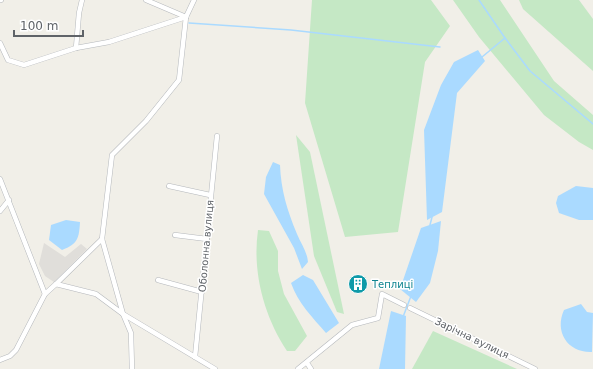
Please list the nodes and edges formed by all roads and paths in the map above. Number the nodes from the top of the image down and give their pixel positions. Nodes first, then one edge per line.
1 (82, 0) edge
2 (146, 0) edge
3 (194, 0) edge
4 (186, 17) junction
5 (0, 43) edge
6 (76, 48) junction
7 (217, 136) dead end
8 (0, 179) edge
9 (169, 186) dead end
10 (210, 195) junction
11 (9, 200) junction
12 (0, 211) edge
13 (175, 235) dead end
14 (102, 239) junction
15 (207, 239) junction
16 (158, 280) dead end
17 (56, 284) junction
18 (202, 292) junction
19 (45, 294) junction
20 (404, 305) dead end
21 (410, 308) dead end
22 (123, 314) junction
23 (196, 357) junction
24 (0, 360) edge
25 (307, 363) junction
26 (132, 369) edge
27 (215, 369) edge
28 (298, 369) edge
29 (311, 369) edge
30 (535, 369) edge

1 - 6 street
2 - 4 street
3 - 4 street
4 - 6 street
4 - 14 street
5 - 6 street
7 - 10 street, Оболонна вулиця
8 - 11 street
9 - 10 street
10 - 15 street, Оболонна вулиця
11 - 12 street
11 - 19 street
13 - 15 street
14 - 17 street
14 - 22 street
15 - 18 street, Оболонна вулиця
16 - 18 street
17 - 19 street
17 - 22 street
18 - 23 street, Оболонна вулиця
19 - 24 street
20 - 25 street
21 - 30 street, Зарічна вулиця
22 - 23 street
22 - 26 street
23 - 27 street
25 - 28 street
25 - 29 street

